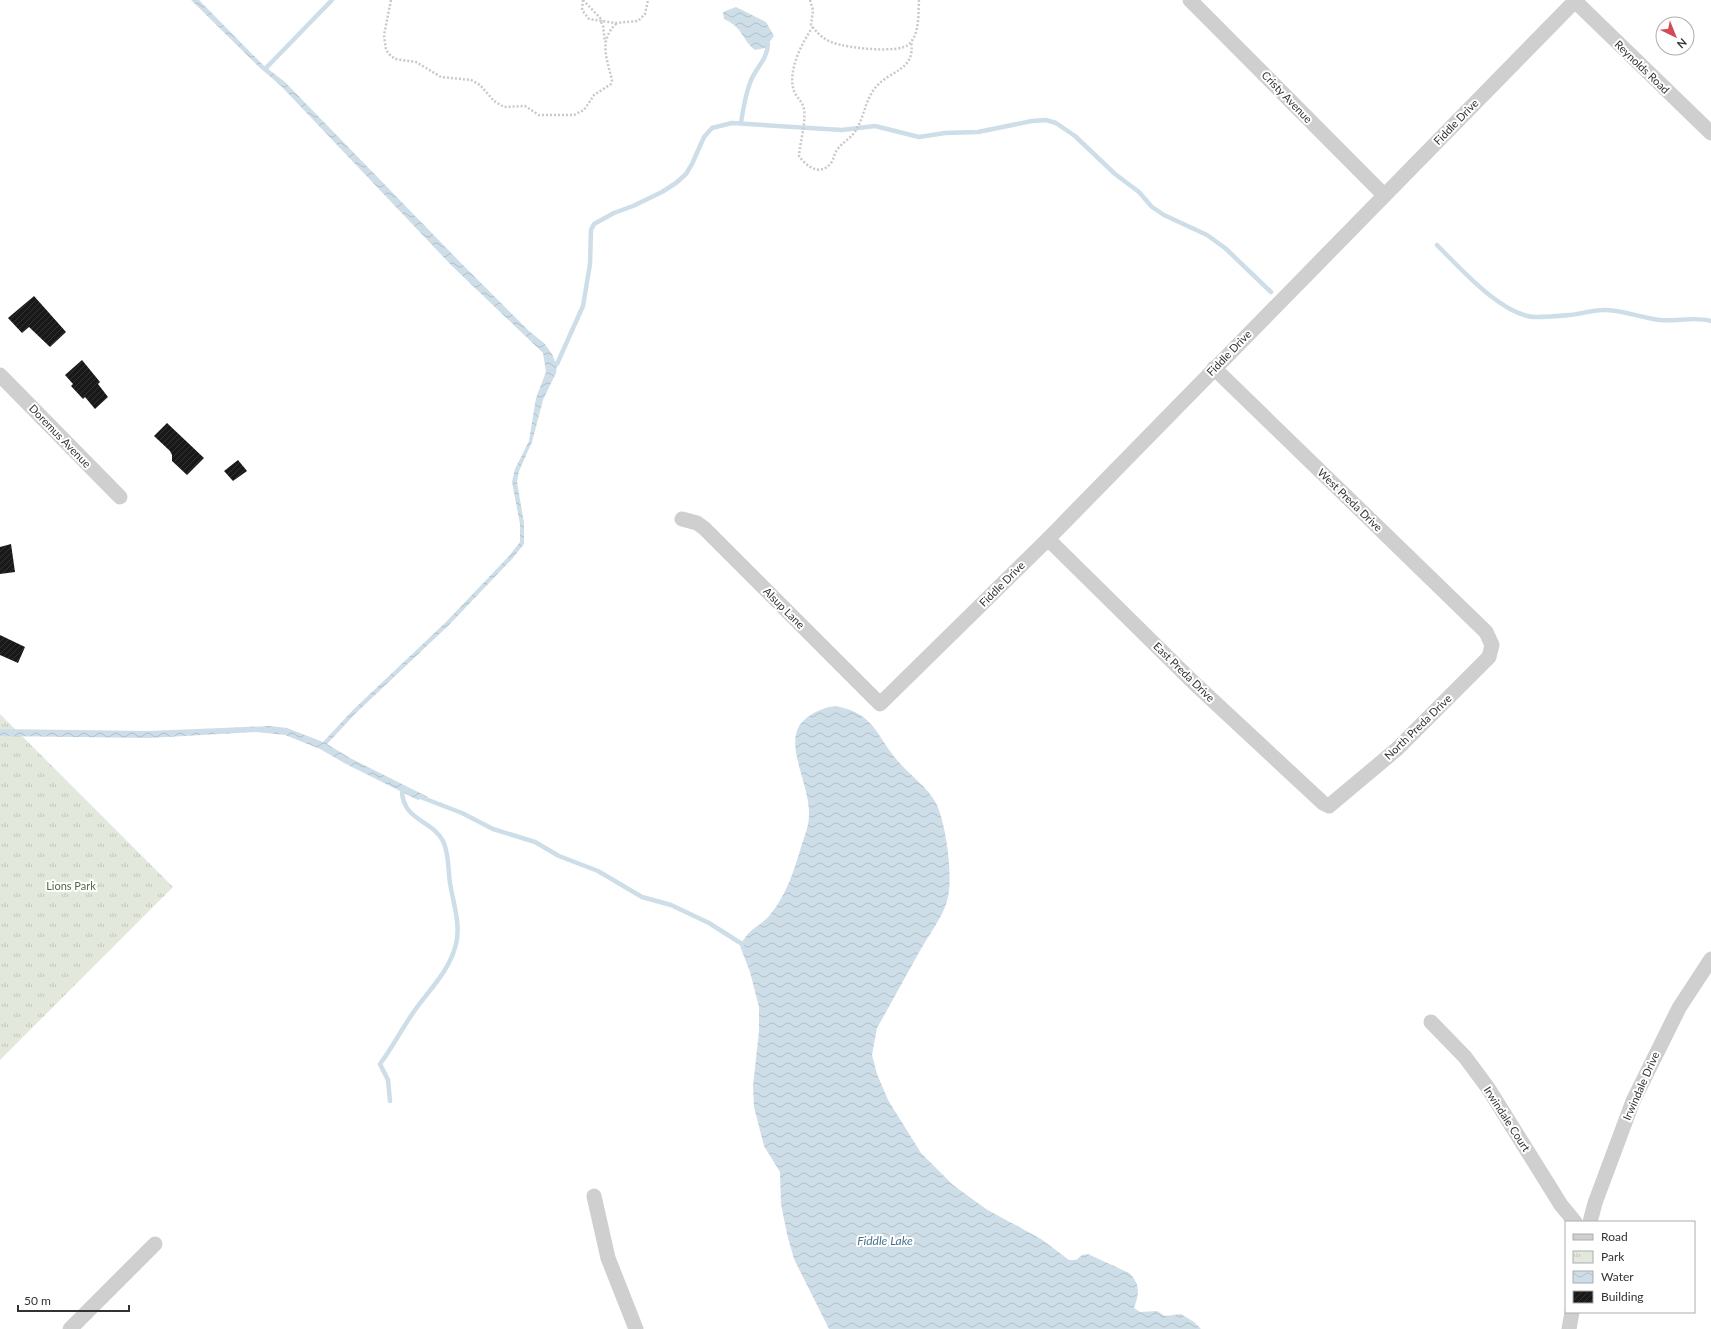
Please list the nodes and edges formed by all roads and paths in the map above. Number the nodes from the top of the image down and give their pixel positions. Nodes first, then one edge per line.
1 (391, 0) edge
2 (583, 0) edge
3 (648, 0) edge
4 (810, 0) edge
5 (919, 0) edge
6 (1190, 0) edge
7 (1575, 1) edge
8 (602, 22) junction
9 (617, 23) junction
10 (813, 27) junction
11 (911, 41) junction
12 (605, 44) junction
13 (1711, 133) edge
14 (1384, 196) junction
15 (1214, 368) junction
16 (0, 375) edge
17 (120, 497) dead end
18 (682, 519) dead end
19 (1048, 538) junction
20 (1486, 632) joint
21 (880, 704) joint
22 (1323, 803) joint
23 (1711, 959) edge
24 (1431, 1022) dead end
25 (594, 1196) dead end
26 (1574, 1221) edge
27 (1590, 1221) edge
28 (154, 1244) dead end
29 (1572, 1313) edge
30 (70, 1329) edge
31 (636, 1329) edge
32 (1569, 1329) edge

1 - 12 path
2 - 8 path
2 - 8 path
3 - 9 path
4 - 10 path
5 - 11 path
6 - 14 street, Cristy Avenue
7 - 13 street, Reynolds Road
7 - 14 street, Fiddle Drive
8 - 9 path
8 - 12 path
9 - 12 path
10 - 11 path
10 - 11 path
14 - 15 street, Fiddle Drive
15 - 19 street, Fiddle Drive
15 - 20 street, West Preda Drive
16 - 17 street, Doremus Avenue
18 - 21 street, Alsup Lane
19 - 21 street, Fiddle Drive
19 - 22 street, East Preda Drive
20 - 22 street, North Preda Drive
23 - 27 street, Irwindale Drive
24 - 26 street, Irwindale Court
25 - 31 street
28 - 30 street
29 - 32 street

